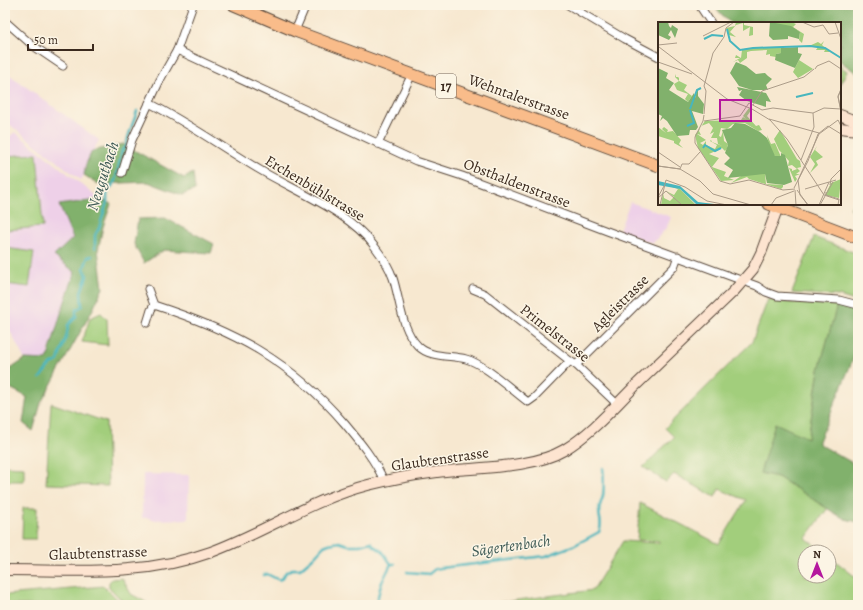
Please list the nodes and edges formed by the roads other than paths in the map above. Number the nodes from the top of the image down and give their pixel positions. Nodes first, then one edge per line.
1 (193, 5) edge
2 (234, 5) edge
3 (306, 5) edge
4 (568, 5) edge
5 (699, 5) edge
6 (5, 21) edge
7 (710, 22) edge
8 (295, 31) junction
9 (177, 50) junction
10 (658, 56) edge
11 (63, 66) dead end
12 (412, 74) junction
13 (149, 103) junction
14 (841, 115) edge
15 (858, 122) edge
16 (841, 128) edge
17 (858, 130) edge
18 (378, 144) junction
19 (658, 166) edge
20 (122, 173) dead end
21 (778, 205) edge
22 (858, 238) edge
23 (678, 256) junction
24 (743, 281) junction
25 (148, 289) dead end
26 (473, 289) dead end
27 (154, 305) junction
28 (858, 305) edge
29 (147, 323) dead end
30 (573, 363) junction
31 (617, 404) junction
32 (384, 481) junction
33 (5, 570) edge

1 - 9 street
2 - 8 main road, Wehntalerstrasse / 17
3 - 8 street
4 - 10 street
5 - 7 street
6 - 11 street
8 - 12 main road, Wehntalerstrasse / 17
9 - 13 street
9 - 18 street, Obsthaldenstrasse
12 - 18 street
12 - 19 main road, Wehntalerstrasse / 17
13 - 20 street
13 - 30 street, Erchenbühlstrasse
14 - 15 street
16 - 17 street
18 - 23 street, Obsthaldenstrasse
21 - 22 main road
21 - 24 street, Glaubtenstrasse
23 - 24 street, Obsthaldenstrasse
23 - 30 street, Agleistrasse
24 - 28 street, Obsthaldenstrasse
24 - 31 street, Glaubtenstrasse
25 - 27 street
26 - 30 street, Primelstrasse
27 - 29 street
27 - 32 street
30 - 31 street, Primelstrasse
31 - 32 street, Glaubtenstrasse
32 - 33 street, Glaubtenstrasse

